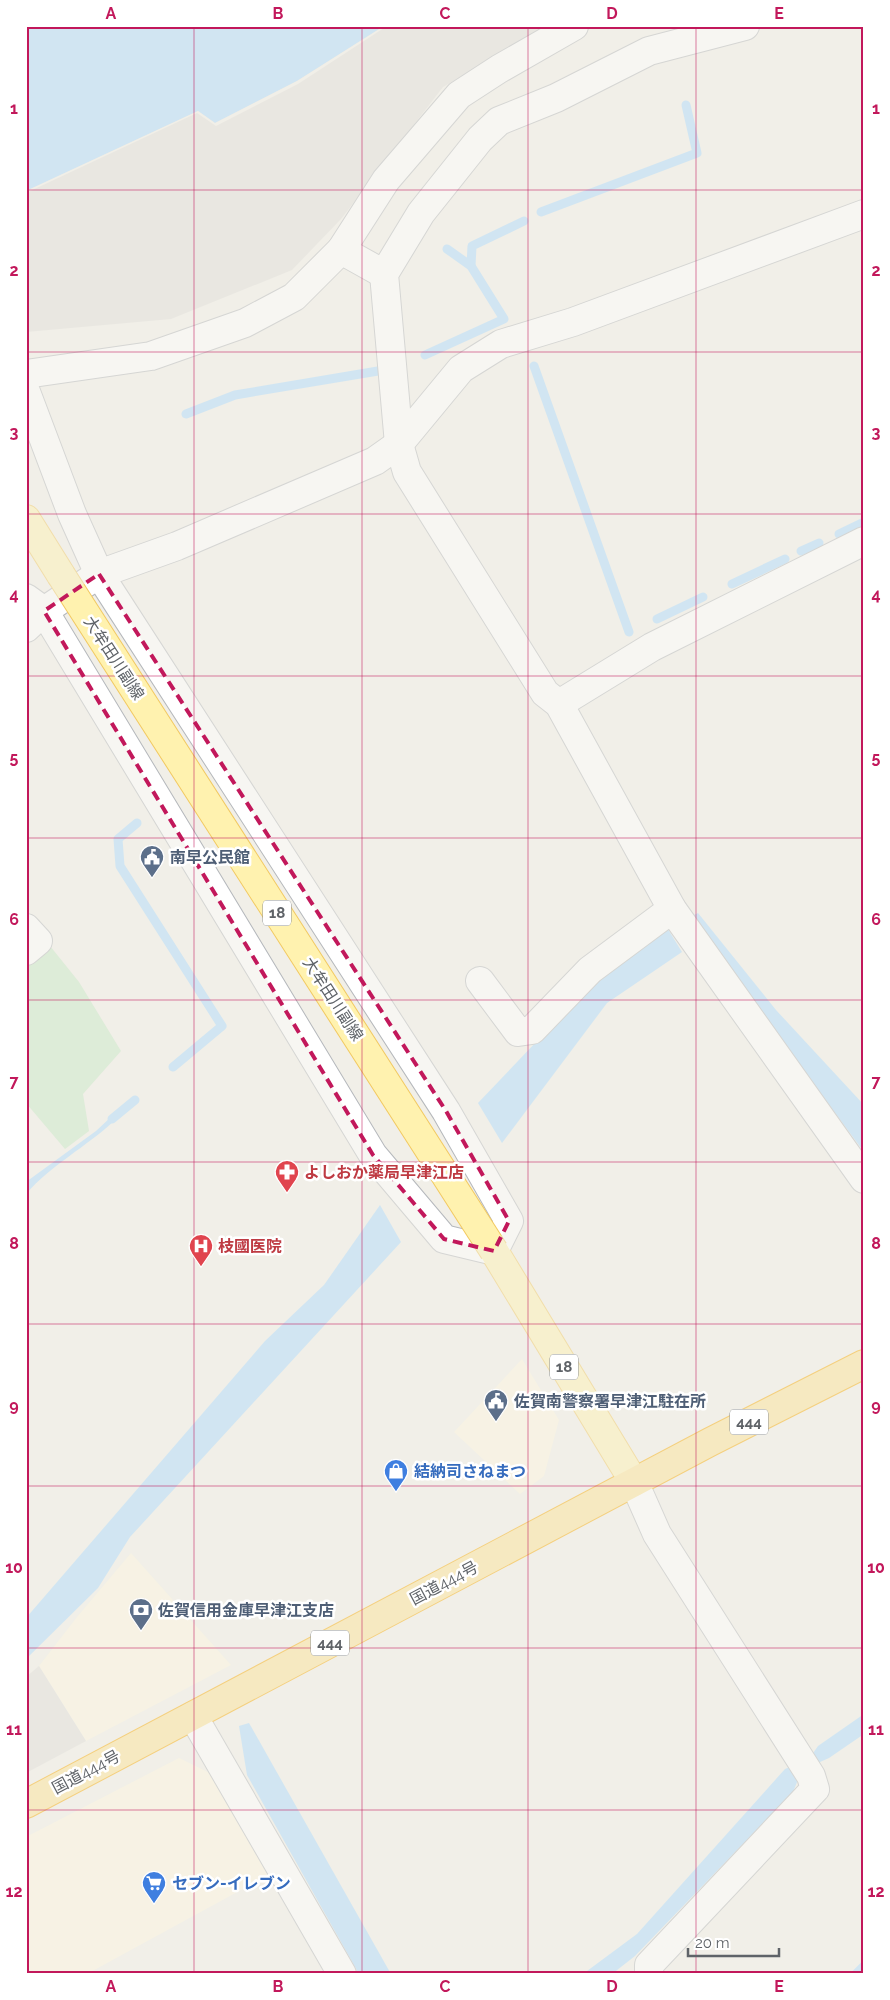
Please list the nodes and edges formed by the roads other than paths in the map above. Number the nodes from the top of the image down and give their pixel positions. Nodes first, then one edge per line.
1 (574, 26) edge
2 (745, 26) edge
3 (864, 214) edge
4 (341, 250) junction
5 (384, 274) junction
6 (26, 374) edge
7 (26, 392) edge
8 (399, 444) junction
9 (26, 519) edge
10 (864, 541) edge
11 (99, 574) junction
12 (32, 612) edge
13 (559, 704) junction
14 (672, 910) junction
15 (26, 928) edge
16 (26, 951) edge
17 (480, 981) dead end
18 (864, 1179) edge
19 (494, 1251) junction
20 (864, 1364) edge
21 (634, 1482) junction
22 (193, 1716) junction
23 (26, 1804) edge
24 (342, 1974) edge
25 (648, 1974) edge

1 - 4 street
2 - 5 street
3 - 8 street
4 - 5 street
4 - 6 street
5 - 8 street
7 - 11 street
8 - 11 street
8 - 13 street
9 - 19 main road, 大牟田川副線 / 18, bridge
10 - 13 street
11 - 12 street
11 - 19 street
12 - 19 street
13 - 14 street
14 - 17 street
14 - 18 street
15 - 16 street
19 - 21 main road, 大牟田川副線 / 18
20 - 21 highway, 国道444号 / 444
21 - 22 highway, 国道444号 / 444
21 - 25 street
22 - 23 highway, 国道444号 / 444
22 - 24 street

